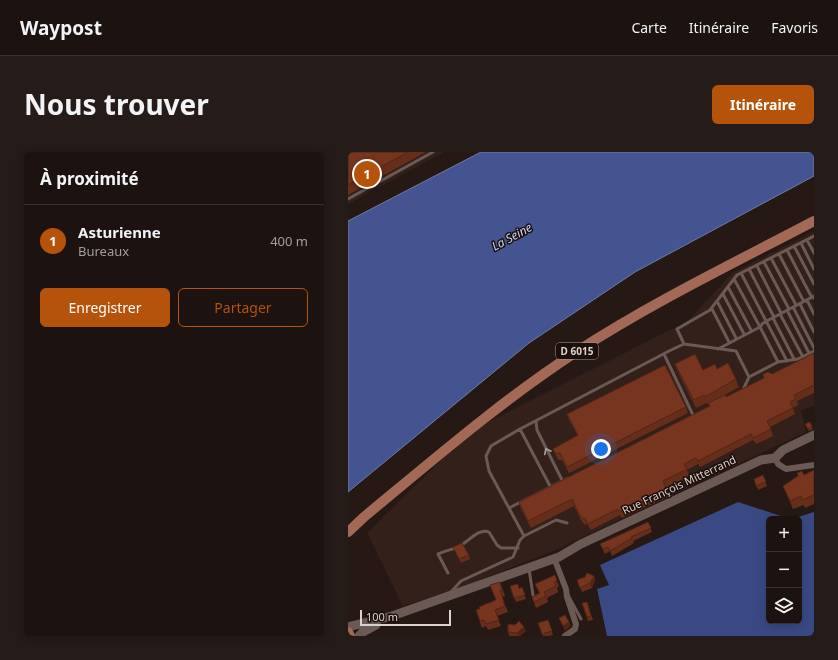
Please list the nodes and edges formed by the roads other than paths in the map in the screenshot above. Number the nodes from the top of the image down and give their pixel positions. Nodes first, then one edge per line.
1 (433, 152) edge
2 (348, 199) edge
3 (814, 221) edge
4 (814, 236) edge
5 (807, 240) junction
6 (801, 243) junction
7 (794, 246) junction
8 (787, 250) junction
9 (814, 253) edge
10 (779, 254) junction
11 (771, 258) junction
12 (764, 262) junction
13 (757, 266) junction
14 (814, 269) edge
15 (749, 270) junction
16 (741, 273) junction
17 (734, 279) junction
18 (814, 284) edge
19 (728, 287) junction
20 (723, 294) junction
21 (814, 297) edge
22 (805, 301) junction
23 (717, 302) junction
24 (796, 305) junction
25 (712, 309) junction
26 (788, 310) junction
27 (781, 313) junction
28 (814, 314) edge
29 (773, 317) junction
30 (766, 321) junction
31 (760, 326) junction
32 (751, 330) junction
33 (814, 332) edge
34 (744, 334) junction
35 (736, 338) junction
36 (729, 342) junction
37 (684, 344) junction
38 (814, 348) edge
39 (718, 349) junction
40 (814, 351) edge
41 (664, 354) junction
42 (809, 354) junction
43 (802, 357) junction
44 (794, 359) junction
45 (787, 360) junction
46 (778, 362) junction
47 (749, 377) junction
48 (738, 392) edge
49 (698, 412) edge
50 (693, 415) junction
51 (688, 417) edge
52 (536, 421) junction
53 (520, 429) junction
54 (814, 435) edge
55 (775, 458) junction
56 (814, 465) edge
57 (570, 477) edge
58 (562, 480) junction
59 (550, 486) junction
60 (509, 508) junction
61 (364, 517) junction
62 (567, 523) dead end
63 (348, 532) edge
64 (524, 536) junction
65 (348, 540) edge
66 (518, 548) junction
67 (554, 558) junction
68 (528, 568) junction
69 (448, 573) dead end
70 (566, 593) junction
71 (533, 595) edge
72 (448, 597) junction
73 (392, 616) junction
74 (581, 619) dead end
75 (348, 627) edge
76 (348, 632) edge
77 (350, 636) edge
78 (359, 636) edge
79 (565, 636) edge

1 - 2 lane
3 - 61 main road, D 6015
4 - 5 lane
5 - 6 lane
5 - 9 lane
6 - 7 lane
6 - 14 lane
7 - 8 lane
7 - 18 lane
8 - 10 lane
8 - 21 lane
10 - 11 lane
10 - 22 lane
11 - 12 lane
11 - 24 lane
12 - 13 lane
12 - 26 lane
13 - 15 lane
13 - 27 lane
15 - 16 lane
15 - 29 lane
16 - 17 lane
16 - 30 lane
17 - 19 lane
17 - 31 lane
19 - 20 lane
19 - 32 lane
20 - 23 lane
20 - 34 lane
21 - 22 lane
22 - 24 lane
22 - 28 lane
23 - 25 lane
23 - 35 lane
24 - 26 lane
24 - 33 lane
24 - 38 lane
25 - 36 lane
25 - 37 lane
26 - 27 lane
26 - 42 lane
27 - 29 lane
27 - 43 lane
29 - 30 lane
29 - 44 lane
30 - 31 lane
30 - 45 lane
31 - 32 lane
31 - 46 lane
32 - 34 lane
34 - 35 lane
35 - 36 lane
36 - 39 lane
37 - 39 lane
37 - 41 lane
39 - 47 lane
40 - 42 lane
41 - 50 lane
41 - 52 lane
42 - 43 lane
43 - 44 lane
44 - 45 lane
45 - 46 lane
46 - 47 lane
47 - 48 lane
49 - 50 lane
50 - 51 lane
52 - 53 lane
58 -> 52 lane
53 - 59 lane
53 - 60 lane
54 - 55 street, Rue François Mitterrand
55 - 56 street
55 - 67 street, Rue François Mitterrand
57 - 58 lane
58 - 59 lane
59 - 60 lane
60 - 64 lane
61 - 63 main road, D 6015
61 - 65 main road, D 6015
62 - 64 lane
64 - 66 lane
66 - 69 lane
66 - 72 lane
67 - 68 street, Rue François Mitterrand
67 - 70 street
68 - 71 lane
68 - 72 street, Rue François Mitterrand
70 - 74 lane
70 - 79 street
72 - 73 street, Rue François Mitterrand
73 - 75 street
73 - 78 street
76 - 77 main road

